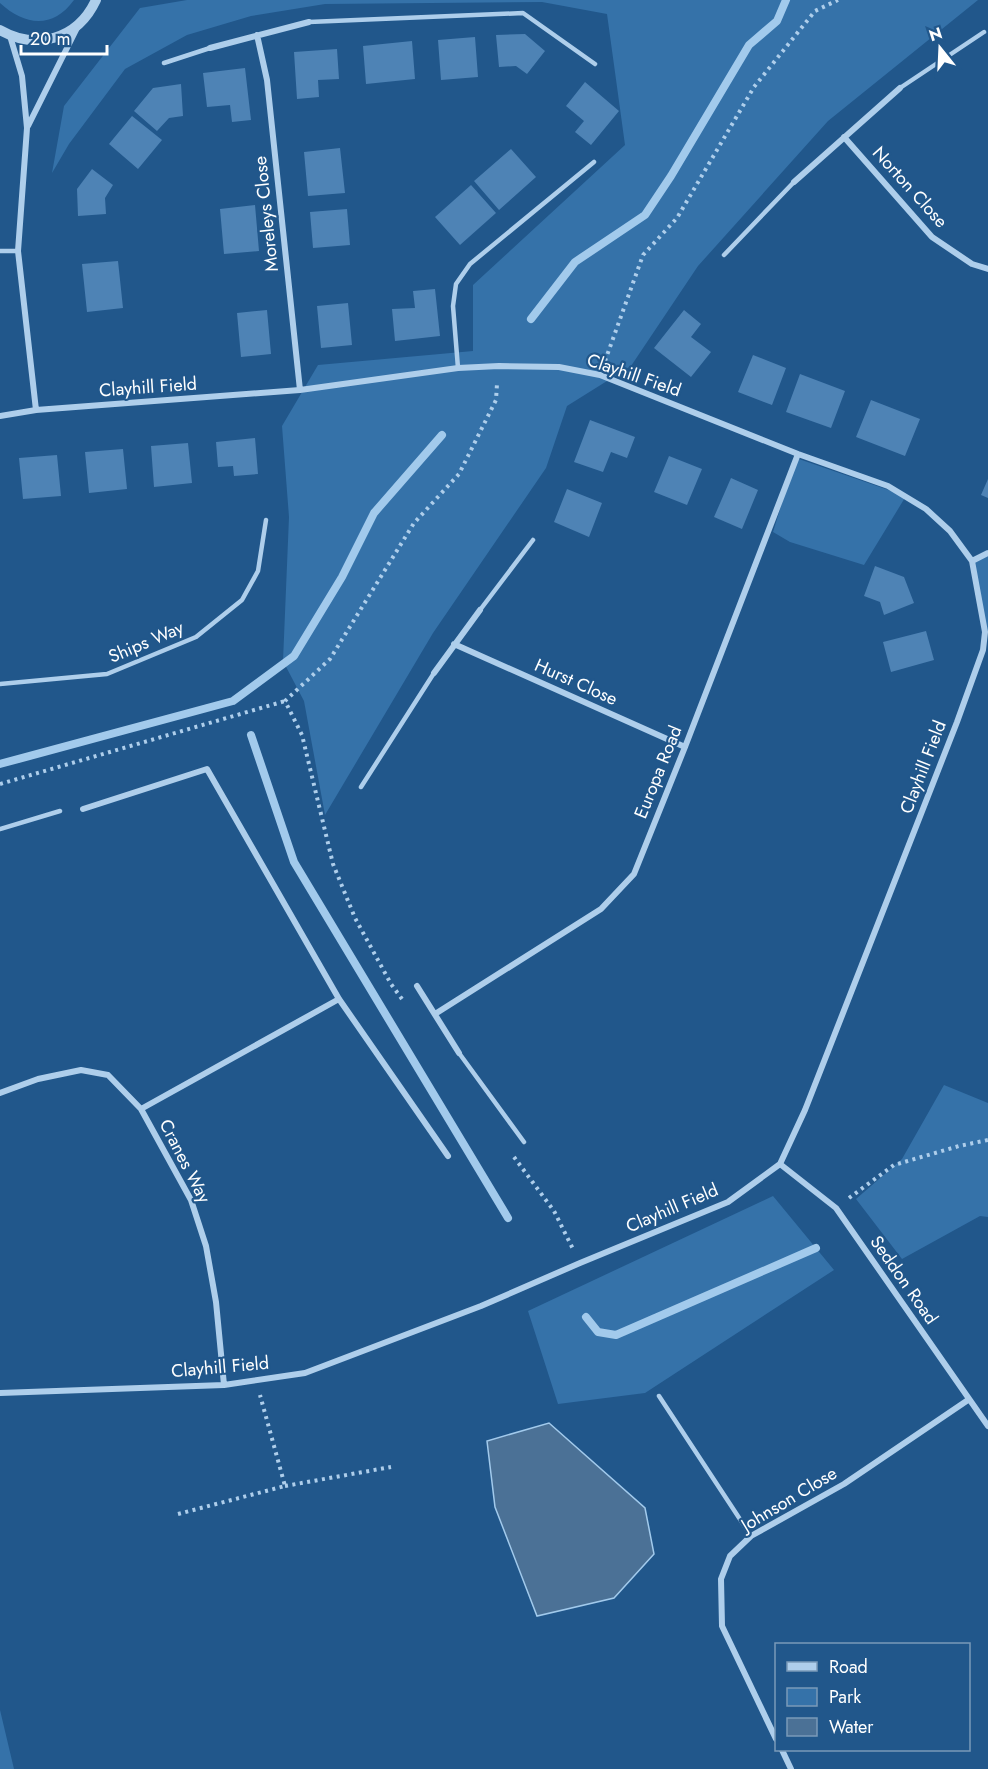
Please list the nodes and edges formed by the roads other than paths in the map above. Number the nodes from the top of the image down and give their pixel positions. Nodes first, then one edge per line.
1 (96, 0) edge
2 (309, 22) joint
3 (79, 25) junction
4 (0, 30) edge
5 (984, 32) dead end
6 (257, 35) junction
7 (10, 36) junction
8 (210, 48) joint
9 (164, 63) dead end
10 (596, 64) dead end
11 (900, 88) joint
12 (27, 128) junction
13 (844, 137) junction
14 (594, 162) dead end
15 (794, 182) joint
16 (0, 251) edge
17 (18, 251) junction
18 (724, 255) dead end
19 (988, 269) edge
20 (458, 368) junction
21 (300, 390) junction
22 (36, 410) junction
23 (0, 416) edge
24 (798, 454) junction
25 (266, 520) dead end
26 (533, 540) dead end
27 (988, 553) edge
28 (972, 561) junction
29 (480, 610) joint
30 (986, 632) edge
31 (454, 644) junction
32 (434, 673) joint
33 (0, 684) edge
34 (685, 747) junction
35 (361, 787) dead end
36 (83, 809) dead end
37 (60, 811) dead end
38 (0, 830) edge
39 (417, 986) dead end
40 (339, 999) junction
41 (435, 1014) junction
42 (459, 1053) joint
43 (0, 1093) edge
44 (141, 1109) junction
45 (524, 1142) dead end
46 (448, 1156) dead end
47 (780, 1164) junction
48 (224, 1385) junction
49 (0, 1393) edge
50 (659, 1396) dead end
51 (968, 1400) junction
52 (988, 1426) edge
53 (751, 1536) junction
54 (775, 1734) edge
55 (783, 1751) edge
56 (791, 1769) edge

1 - 3 street
2 - 6 street
2 - 10 lane
3 - 7 street
3 - 12 street
4 - 7 street
5 - 11 lane
6 - 8 street
6 - 21 street, Moreleys Close
7 - 12 street
8 - 9 lane
11 - 13 street
12 - 17 street
13 - 15 street
13 - 19 street, Norton Close
14 - 20 lane
15 - 18 lane
16 - 17 lane
17 - 22 street
20 - 21 street, Clayhill Field
20 - 24 street, Clayhill Field
21 - 22 street, Clayhill Field
22 - 23 street, Clayhill Field
24 - 28 street, Clayhill Field
24 - 34 street, Europa Road
25 - 33 lane, Ships Way
26 - 29 lane
27 - 28 street
28 - 30 street, Clayhill Field
29 - 31 street
30 - 47 street, Clayhill Field
31 - 32 street
31 - 34 street, Hurst Close
32 - 35 lane
34 - 41 street, Europa Road
36 - 40 street
37 - 38 lane
39 - 41 street
40 - 44 street
40 - 46 street
41 - 42 street
42 - 45 lane
43 - 44 street, Cranes Way
44 - 48 street, Cranes Way
47 - 48 street, Clayhill Field
47 - 51 street, Seddon Road
48 - 49 street, Clayhill Field
50 - 53 lane
51 - 52 street, Seddon Road
51 - 53 street, Johnson Close
53 - 54 street, Johnson Close
55 - 56 street

